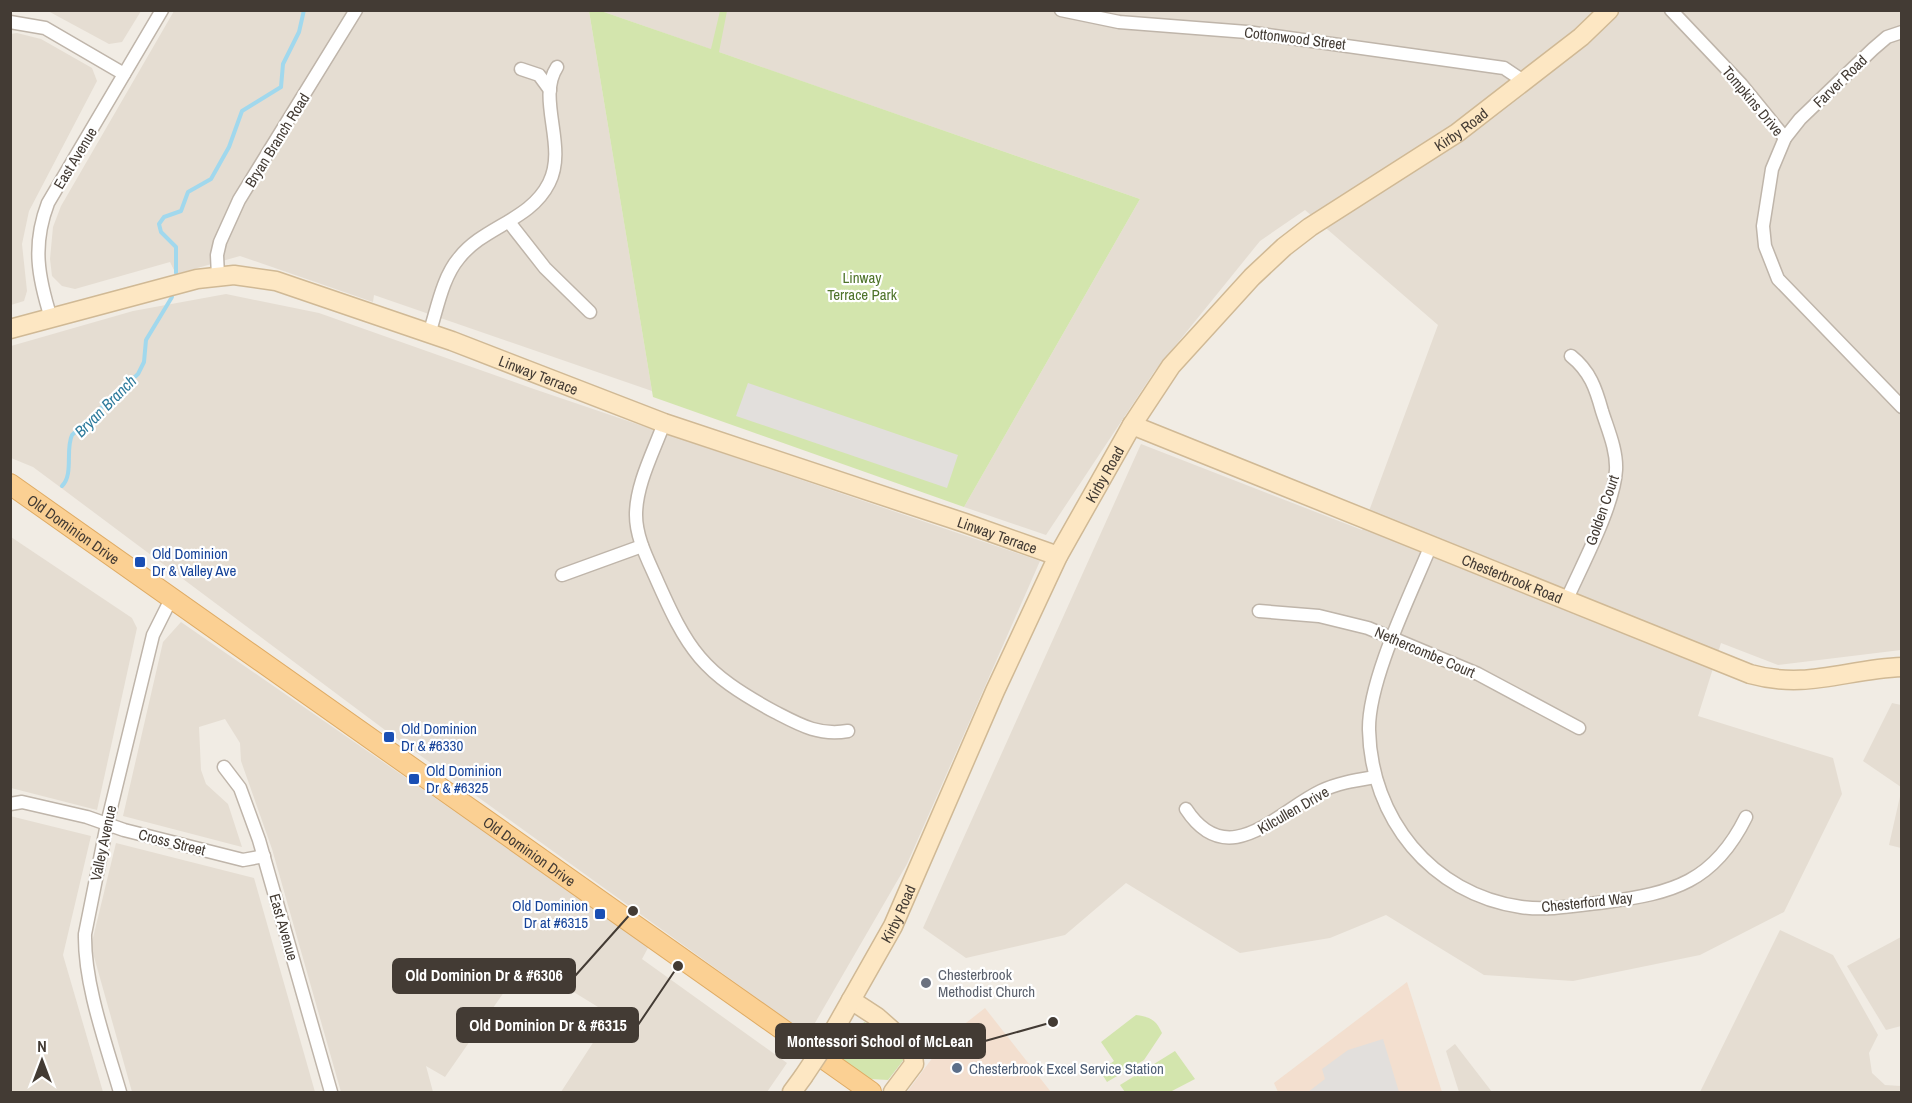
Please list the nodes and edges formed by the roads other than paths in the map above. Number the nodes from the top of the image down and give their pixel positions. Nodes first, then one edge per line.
1 (162, 10) edge
2 (356, 10) edge
3 (1061, 10) edge
4 (1609, 10) edge
5 (1671, 10) edge
6 (10, 22) edge
7 (1902, 32) edge
8 (557, 67) dead end
9 (521, 69) dead end
10 (124, 74) junction
11 (1525, 82) junction
12 (550, 91) junction
13 (1785, 138) junction
14 (509, 222) junction
15 (218, 276) junction
16 (590, 312) dead end
17 (51, 318) junction
18 (10, 329) edge
19 (429, 334) junction
20 (1571, 357) dead end
21 (1902, 407) edge
22 (664, 423) junction
23 (1132, 425) junction
24 (10, 484) edge
25 (1431, 545) junction
26 (642, 546) junction
27 (1058, 556) junction
28 (562, 575) dead end
29 (172, 597) junction
30 (1567, 599) junction
31 (1259, 611) dead end
32 (1394, 638) junction
33 (1902, 667) edge
34 (1579, 728) dead end
35 (848, 731) dead end
36 (224, 766) dead end
37 (1375, 777) junction
38 (10, 804) edge
39 (1186, 808) dead end
40 (1746, 817) dead end
41 (107, 824) junction
42 (264, 856) junction
43 (851, 1000) junction
44 (120, 1092) edge
45 (331, 1092) edge
46 (792, 1092) edge
47 (871, 1092) edge
48 (893, 1092) edge

1 - 10 street, East Avenue
2 - 15 street, Bryan Branch Road
3 - 11 street, Cottonwood Street
4 - 11 street, Kirby Road
5 - 13 street, Tompkins Drive
6 - 10 street
7 - 13 street, Farver Road
8 - 12 street
9 - 12 street
10 - 17 street, East Avenue
11 - 23 street, Kirby Road
12 - 14 street
13 - 21 street, Tompkins Drive
14 - 16 street
14 - 19 street
15 - 17 street, Linway Terrace
15 - 19 street, Linway Terrace
17 - 18 street, Linway Terrace
19 - 22 street, Linway Terrace
20 - 30 street, Golden Court
22 - 26 street
22 - 27 street, Linway Terrace
23 - 25 street, Chesterbrook Road
23 - 27 street, Kirby Road
24 - 29 main road, Old Dominion Drive
25 - 30 street, Chesterbrook Road
25 - 32 street, Chesterford Way
26 - 28 street
26 - 35 street
27 - 43 street, Kirby Road
29 - 41 street, Valley Avenue
29 - 47 main road, Old Dominion Drive
30 - 33 street, Chesterbrook Road
31 - 32 street, Nethercombe Court
32 - 34 street, Nethercombe Court
32 - 37 street, Chesterford Way
36 - 42 street, East Avenue
37 - 39 street, Kilcullen Drive
37 - 40 street, Chesterford Way
38 - 41 street, Cross Street
41 - 42 street, Cross Street
41 - 44 street, Valley Avenue
42 - 45 street, East Avenue
43 - 46 street, Kirby Road, bridge
43 - 48 street

